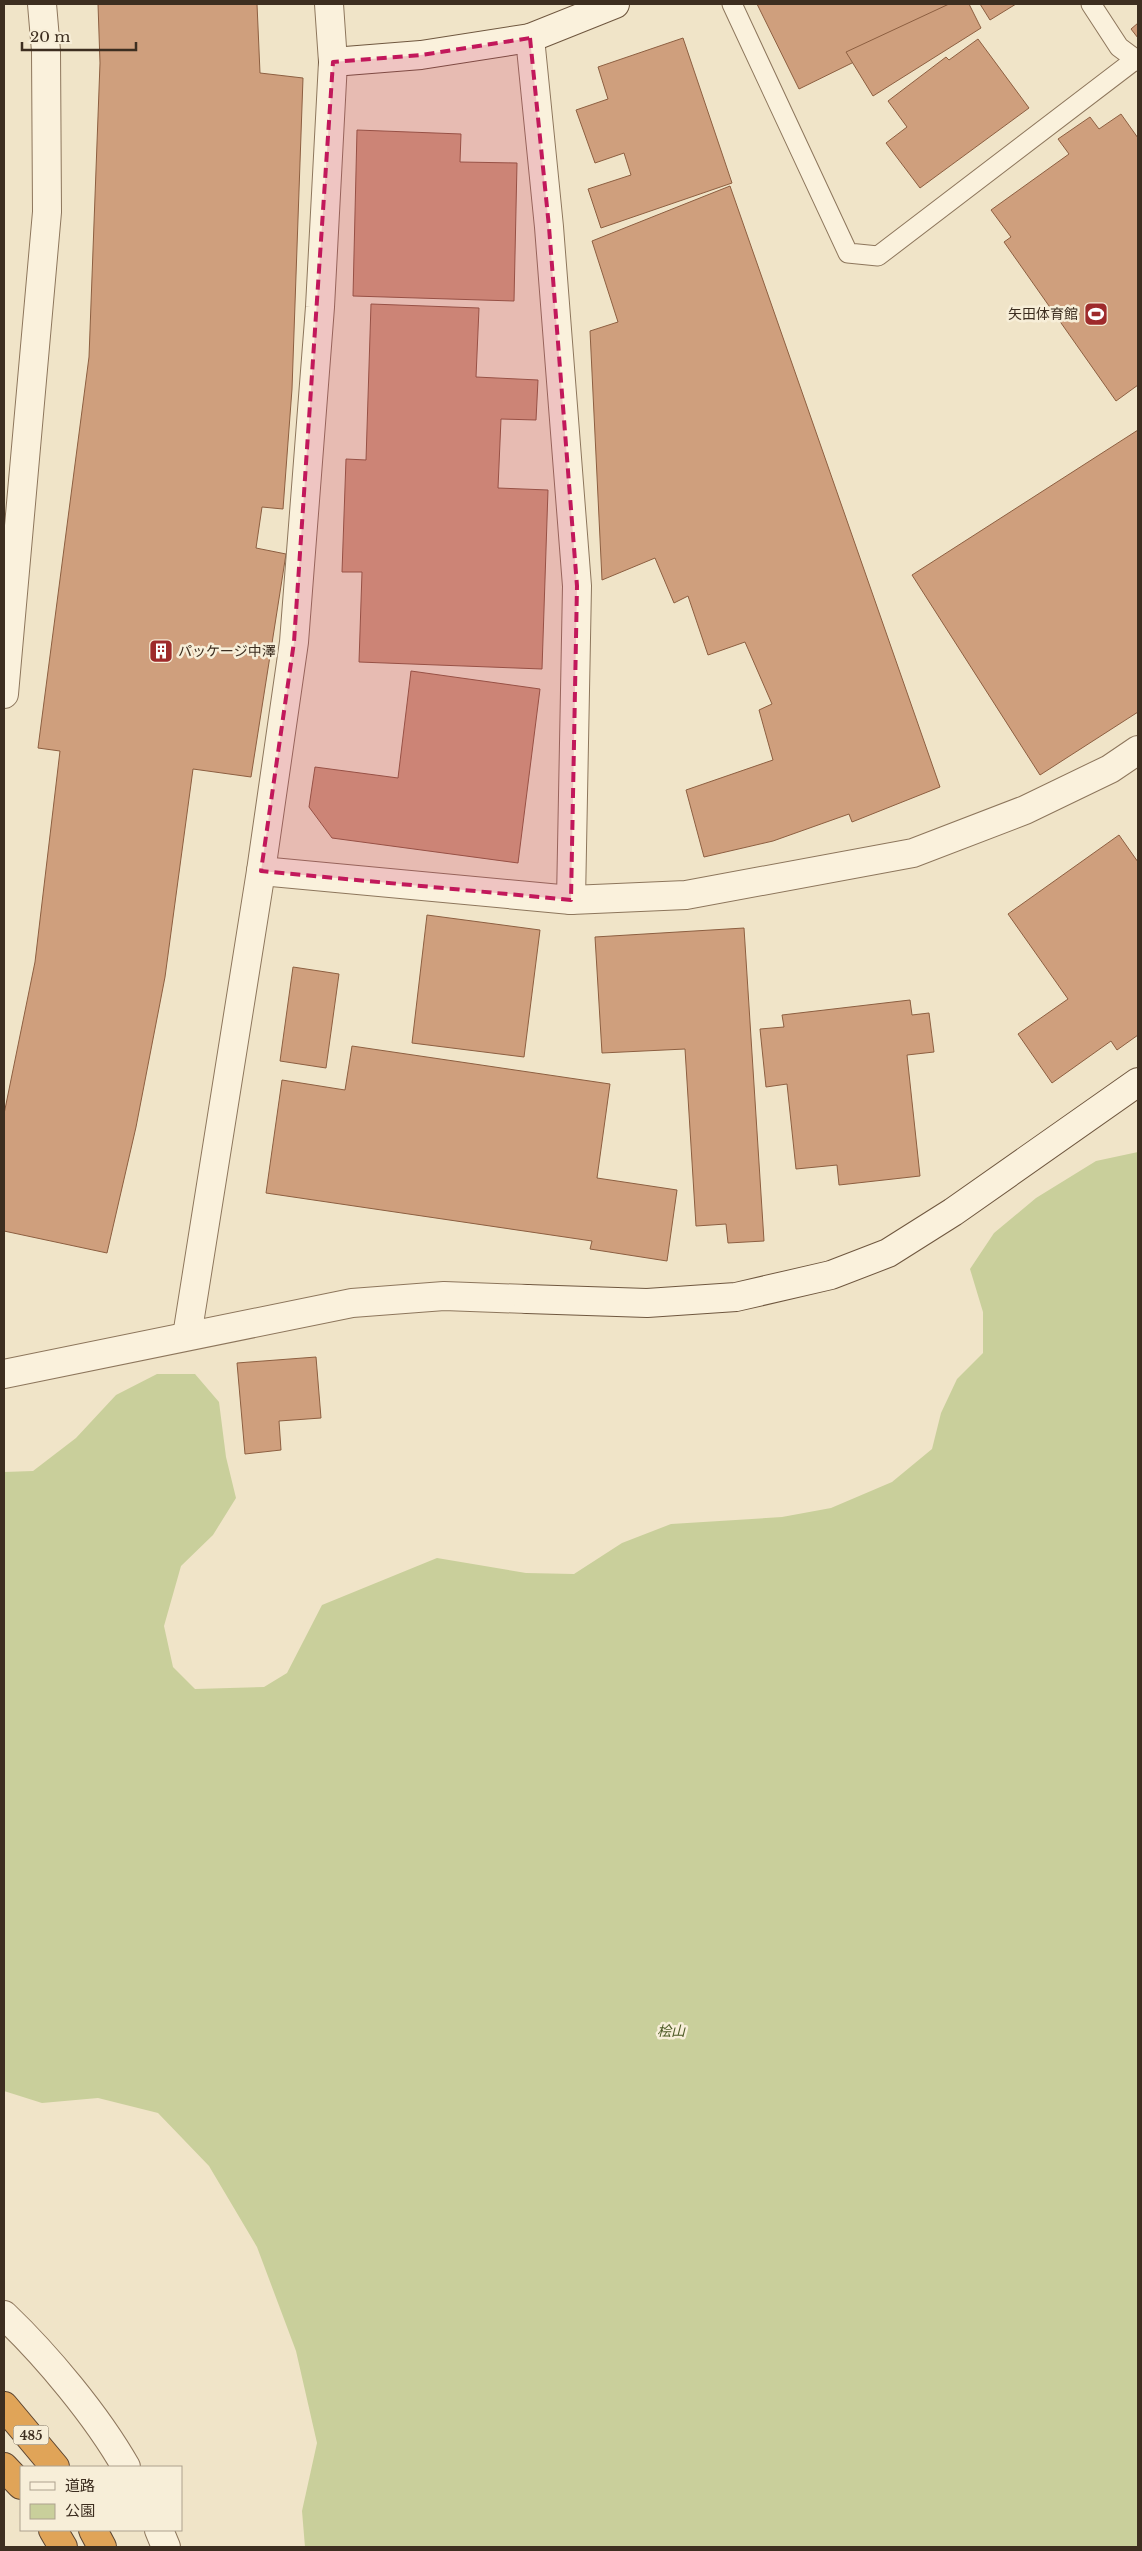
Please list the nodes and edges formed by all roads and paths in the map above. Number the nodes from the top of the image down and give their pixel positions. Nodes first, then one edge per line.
1 (42, 4) edge
2 (328, 4) edge
3 (616, 4) edge
4 (732, 4) edge
5 (1091, 4) edge
6 (530, 38) junction
7 (1137, 60) edge
8 (334, 62) junction
9 (4, 694) edge
10 (1138, 750) edge
11 (261, 871) junction
12 (571, 900) junction
13 (1138, 1082) edge
14 (188, 1336) junction
15 (4, 1374) edge
16 (4, 2315) edge
17 (4, 2406) edge
18 (55, 2466) edge
19 (125, 2466) edge
20 (4, 2467) edge
21 (20, 2484) edge
22 (54, 2531) edge
23 (94, 2531) edge
24 (159, 2531) edge
25 (63, 2547) edge
26 (102, 2547) edge
27 (166, 2547) edge

1 - 9 street
2 - 8 street
3 - 6 street
4 - 7 lane
5 - 7 lane
6 - 8 street
6 - 12 street
8 - 11 street
10 - 12 street
11 - 12 street
11 - 14 street
13 - 14 street
14 - 15 street
16 - 19 street
17 - 18 highway, 485
20 - 21 highway
22 - 25 highway
23 - 26 highway
24 - 27 street

